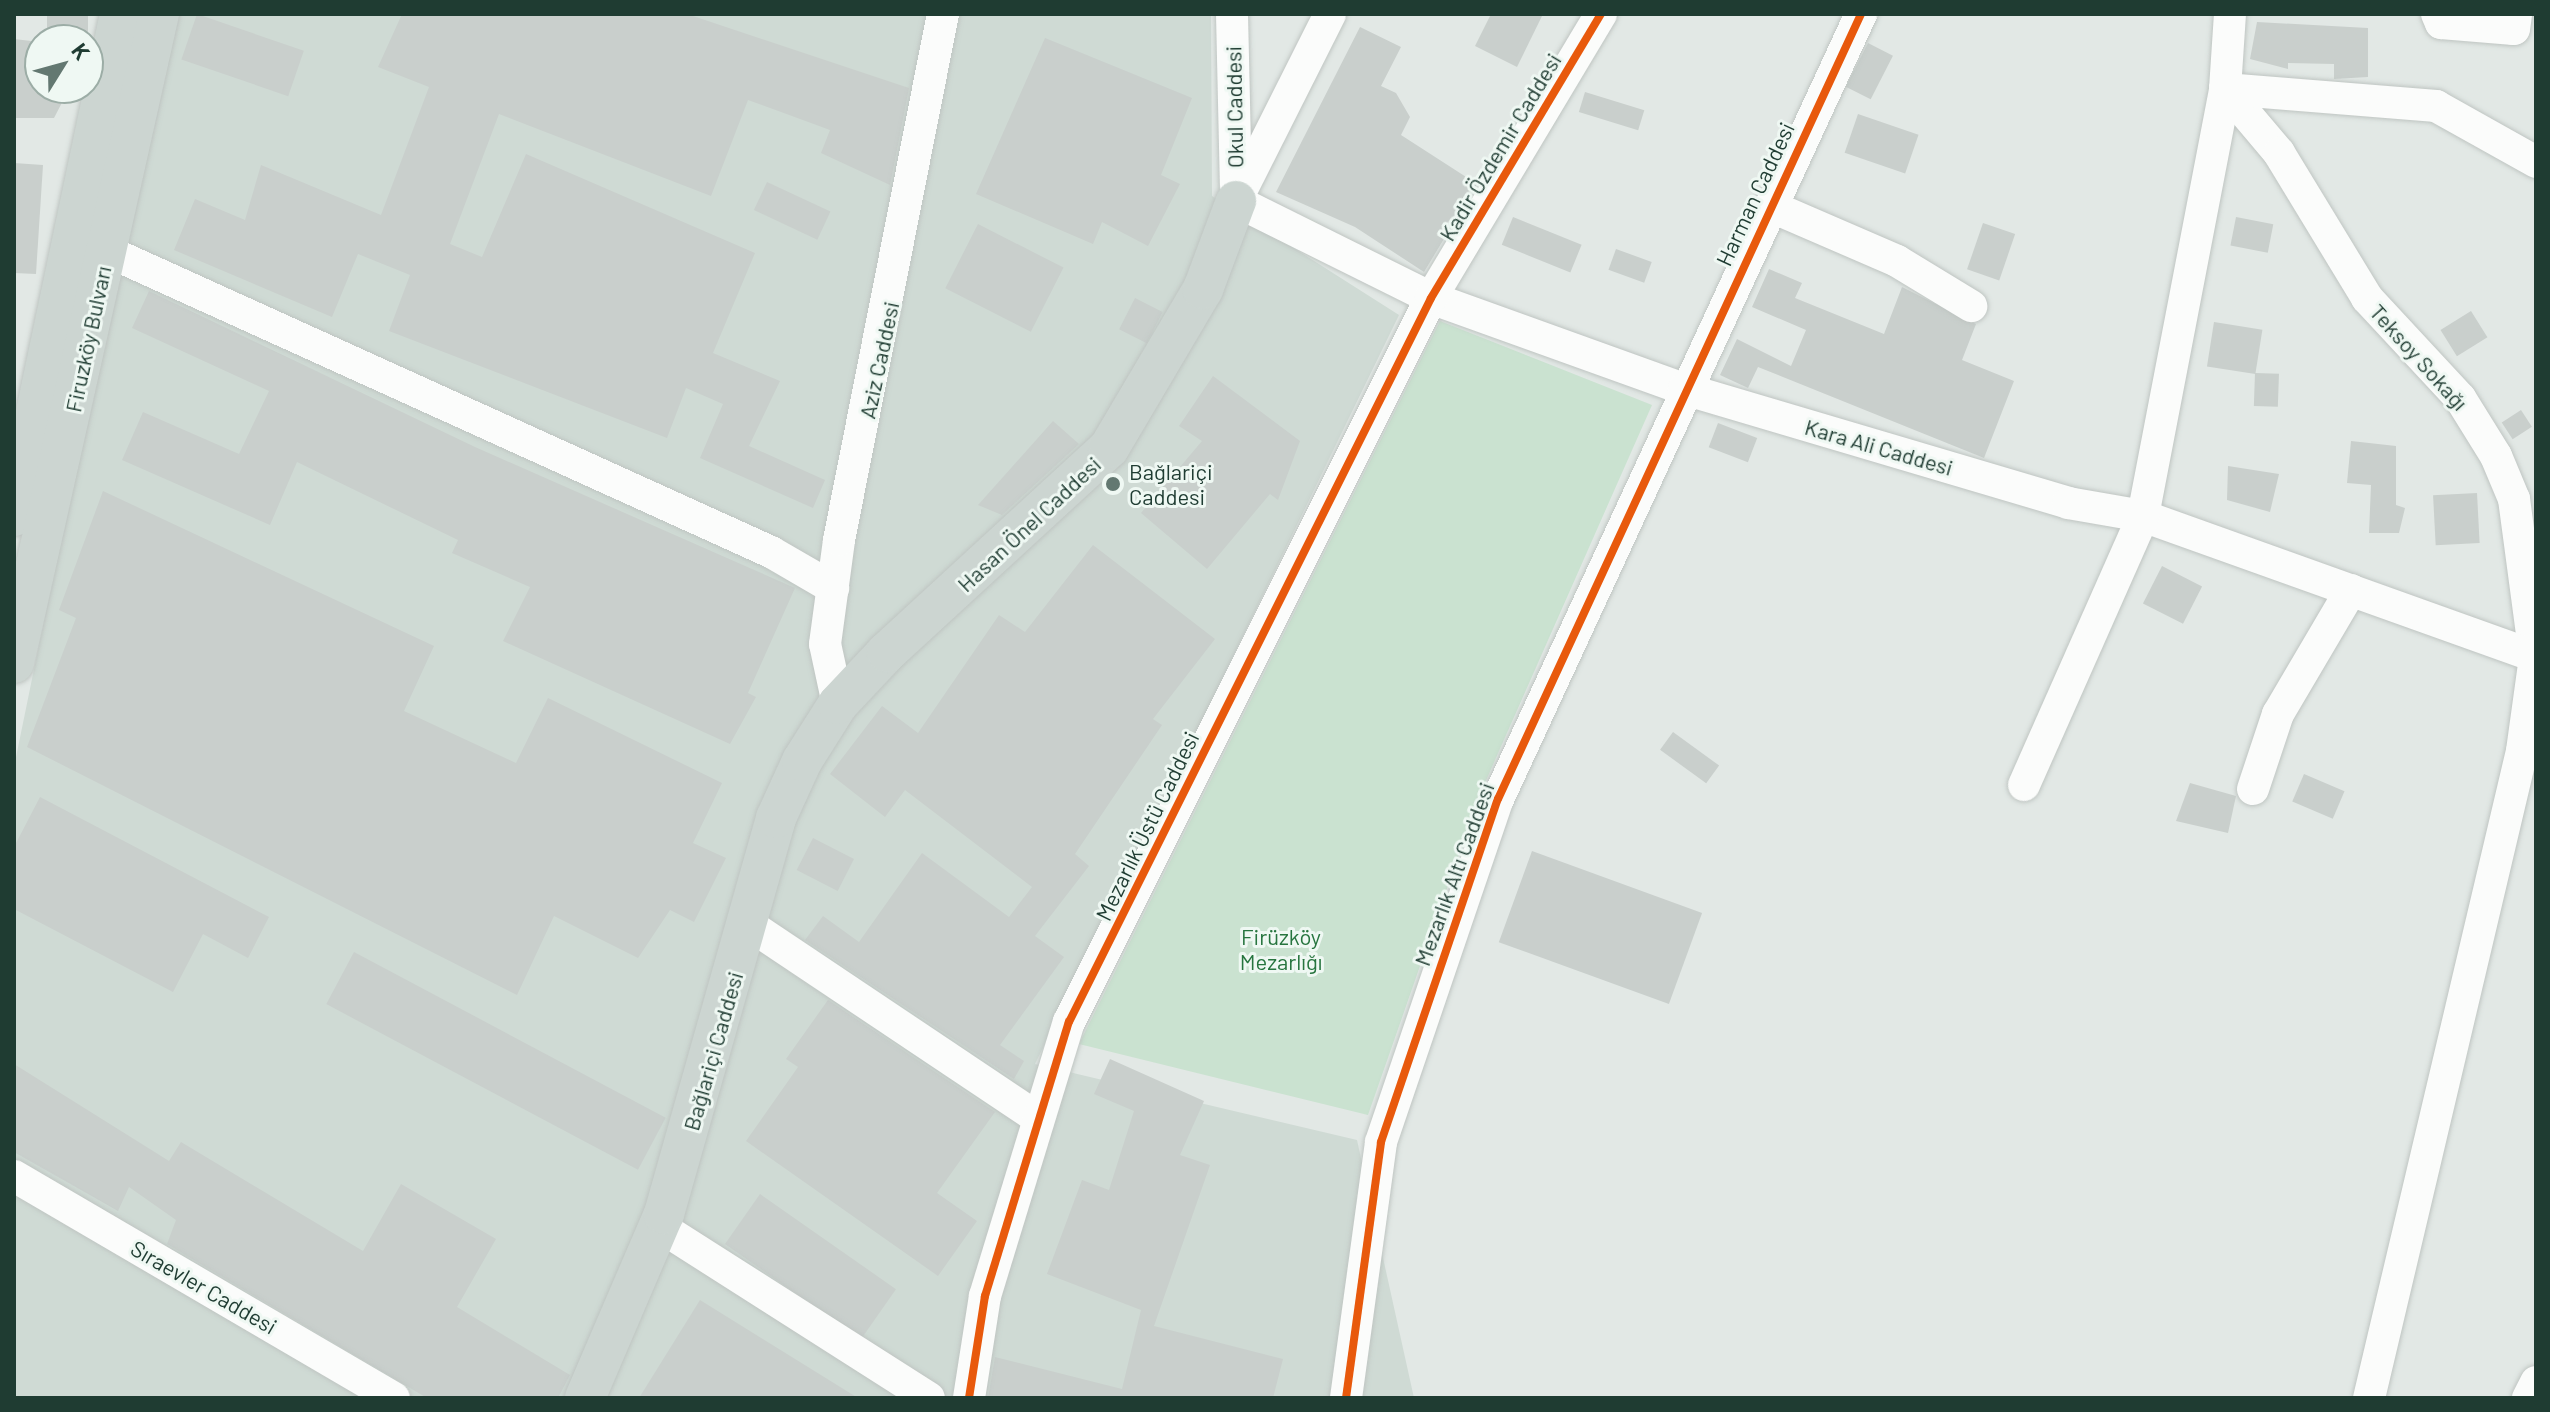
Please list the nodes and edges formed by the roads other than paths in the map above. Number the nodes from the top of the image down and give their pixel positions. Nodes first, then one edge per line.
1 (120, 14) edge
2 (159, 14) edge
3 (943, 14) edge
4 (1232, 14) edge
5 (1330, 14) edge
6 (1601, 14) edge
7 (1861, 14) edge
8 (2230, 14) edge
9 (2437, 14) edge
10 (2516, 14) edge
11 (2225, 89) junction
12 (2536, 162) edge
13 (1236, 201) junction
14 (1770, 206) junction
15 (107, 251) junction
16 (1431, 298) junction
17 (1971, 306) dead end
18 (1684, 389) junction
19 (14, 516) edge
20 (2143, 516) junction
21 (43, 543) junction
22 (14, 577) edge
23 (833, 588) junction
24 (2351, 590) junction
25 (2535, 657) edge
26 (14, 663) edge
27 (838, 704) junction
28 (2024, 785) dead end
29 (2253, 789) dead end
30 (748, 924) junction
31 (1038, 1118) junction
32 (14, 1176) edge
33 (659, 1226) junction
34 (2536, 1382) edge
35 (394, 1398) edge
36 (585, 1398) edge
37 (929, 1398) edge
38 (969, 1398) edge
39 (1346, 1398) edge
40 (2369, 1398) edge
41 (2528, 1398) edge

1 - 19 main road, Firuzköy Bulvarı
2 - 15 main road, Firuzköy Bulvarı
3 - 23 street, Aziz Caddesi
4 - 13 street, Okul Caddesi
5 - 13 street, Hasan Önel Caddesi
6 - 16 street, Kadir Özdemir Caddesi
7 - 14 street, Harman Caddesi
8 - 11 street
9 - 10 street
11 - 12 street
11 - 20 street
11 - 25 street, Teksoy Sokağı
13 - 16 street, Kara Ali Caddesi
13 - 27 main road, Hasan Önel Caddesi
14 - 17 street
14 - 18 street, Harman Caddesi
15 - 21 main road, Firuzköy Bulvarı
15 - 23 street
16 - 18 street, Kara Ali Caddesi
16 - 31 street, Mezarlık Üstü Caddesi
18 - 20 street, Kara Ali Caddesi
18 - 39 street, Mezarlık Altı Caddesi
20 - 24 street, Kara Ali Caddesi
20 - 28 street
21 - 22 main road
21 - 26 main road, Firuzköy Bulvarı
23 - 27 street, Aziz Caddesi
24 - 25 street, Kara Ali Caddesi
24 - 29 street
25 - 40 street, Teksoy Sokağı
27 - 30 main road, Bağlariçi Caddesi
30 - 31 street
30 - 33 main road, Bağlariçi Caddesi
31 - 38 street, Mezarlık Üstü Caddesi
32 - 35 street, Sıraevler Caddesi
33 - 36 main road, Bağlariçi Caddesi
33 - 37 street
34 - 41 street

